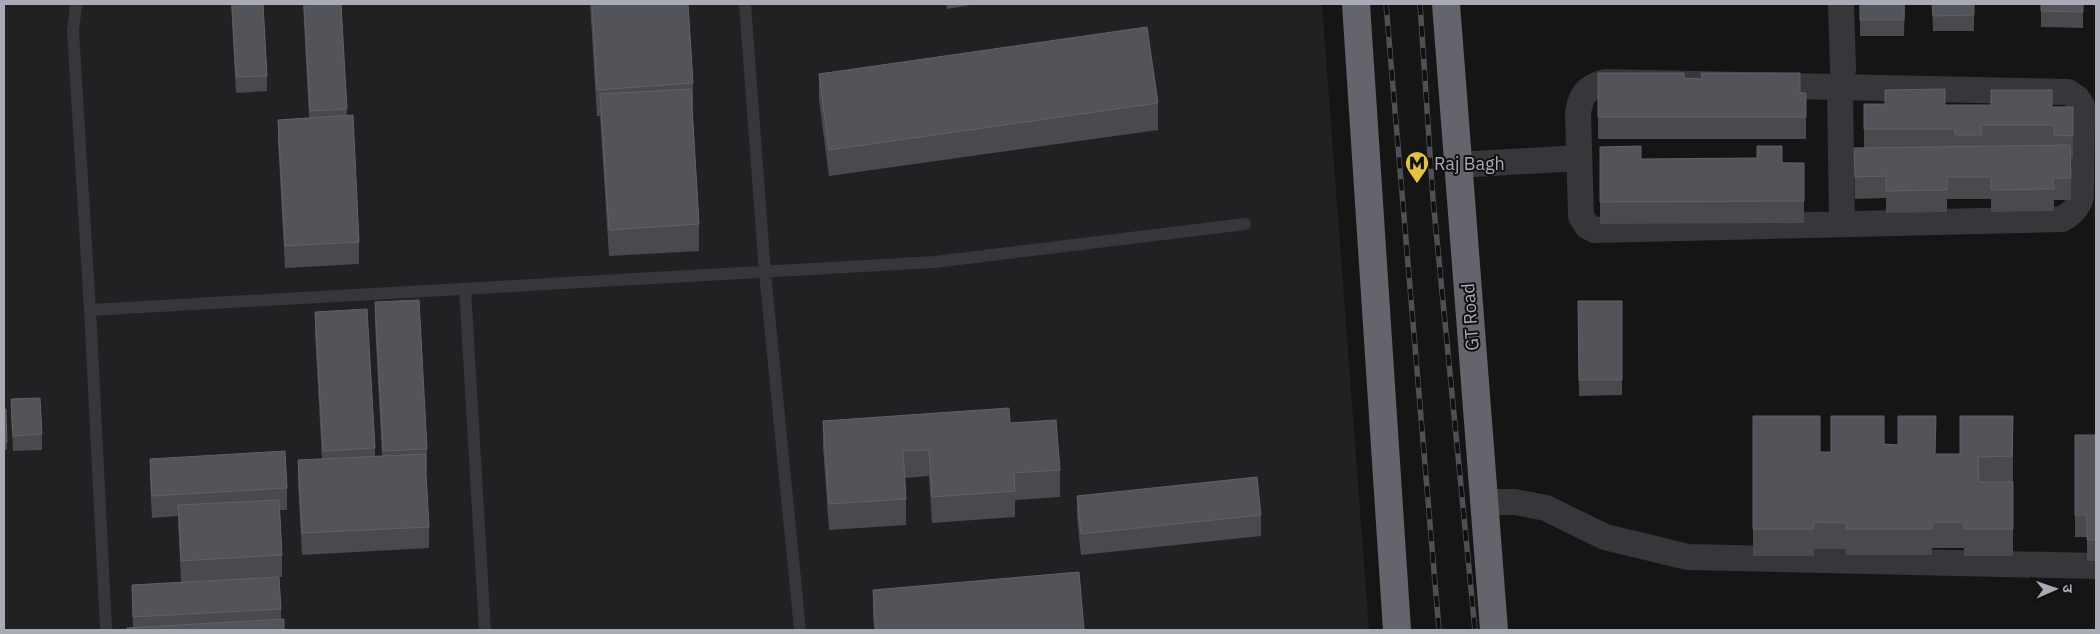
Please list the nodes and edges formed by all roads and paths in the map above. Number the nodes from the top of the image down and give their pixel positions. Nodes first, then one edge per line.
1 (76, 4) edge
2 (745, 4) edge
3 (1356, 4) edge
4 (1446, 4) edge
5 (1841, 4) edge
6 (1842, 79) junction
7 (1579, 158) junction
8 (1458, 164) junction
9 (1245, 224) dead end
10 (1842, 224) junction
11 (765, 273) junction
12 (465, 288) junction
13 (90, 310) junction
14 (1484, 502) junction
15 (2096, 566) edge
16 (106, 630) edge
17 (485, 630) edge
18 (800, 630) edge
19 (1397, 630) edge
20 (1494, 630) edge

1 - 13 lane
2 - 11 lane
3 - 19 highway
4 - 8 highway, GT Road
5 - 6 street
6 - 7 street
6 - 10 street
6 - 10 street
7 - 8 street
7 - 10 street
8 - 14 highway, GT Road
9 - 11 lane
11 - 12 lane
11 - 18 lane
12 - 13 lane
12 - 17 lane
13 - 16 lane
14 - 15 street
14 - 20 highway, GT Road

